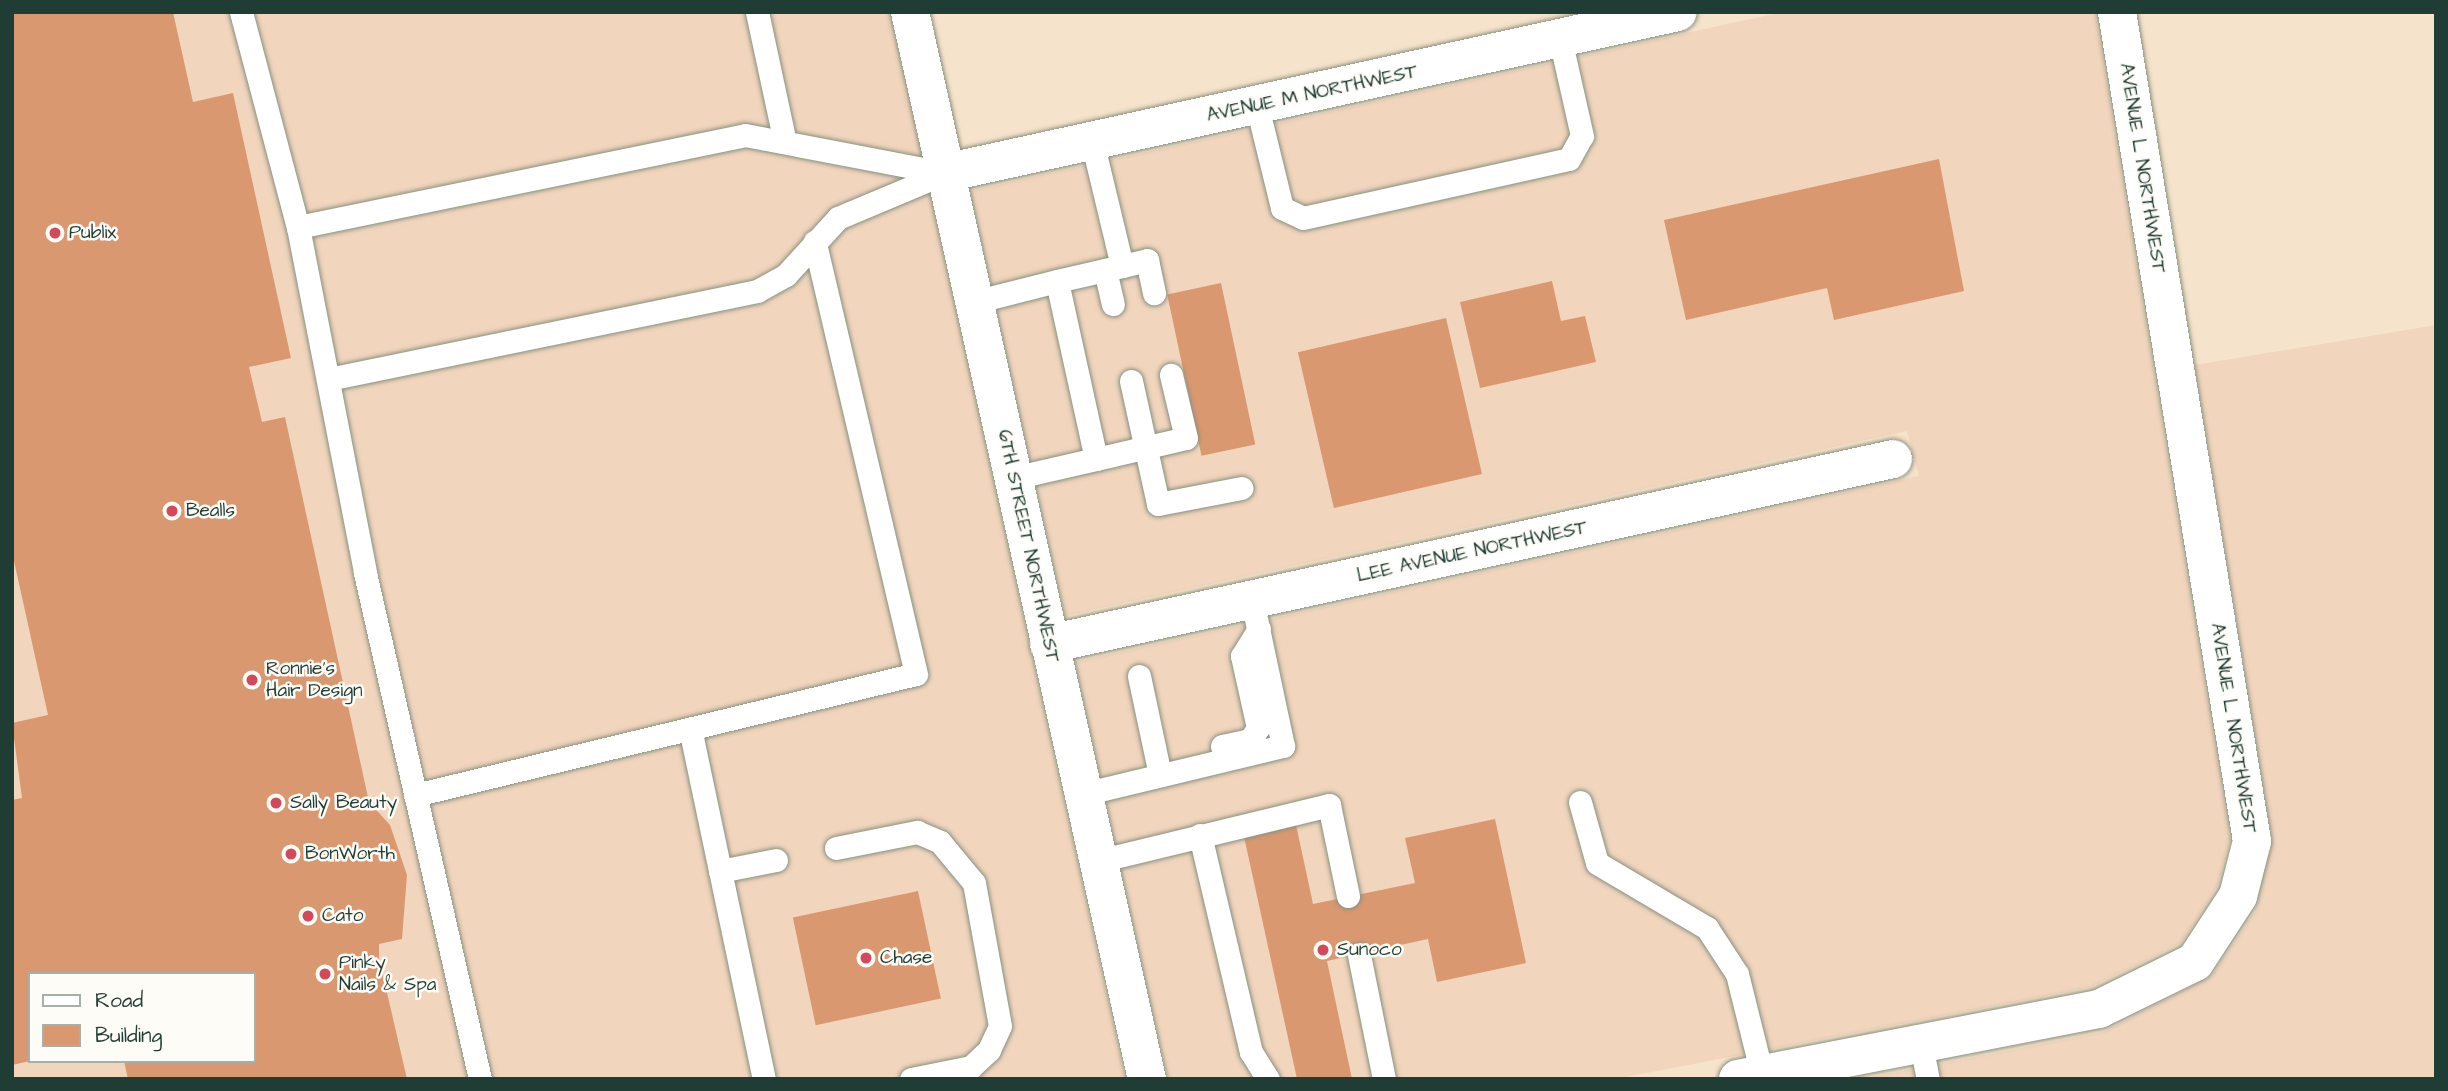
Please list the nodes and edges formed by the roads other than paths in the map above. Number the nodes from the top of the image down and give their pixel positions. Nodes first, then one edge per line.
1 (241, 12) edge
2 (757, 12) edge
3 (910, 12) edge
4 (1678, 12) edge
5 (2117, 12) edge
6 (1560, 38) junction
7 (1257, 106) junction
8 (784, 138) junction
9 (1092, 141) junction
10 (945, 173) junction
11 (298, 228) junction
12 (815, 242) junction
13 (1114, 268) junction
14 (1057, 281) junction
15 (1154, 293) dead end
16 (974, 302) junction
17 (1113, 304) dead end
18 (1171, 374) dead end
19 (330, 379) junction
20 (1130, 381) dead end
21 (1145, 447) junction
22 (1096, 459) junction
23 (1893, 459) dead end
24 (1013, 478) junction
25 (1241, 488) dead end
26 (1256, 614) junction
27 (1049, 643) junction
28 (1139, 676) dead end
29 (691, 733) junction
30 (1164, 774) junction
31 (1083, 794) junction
32 (415, 795) junction
33 (1580, 802) dead end
34 (1200, 835) junction
35 (836, 848) dead end
36 (776, 860) dead end
37 (1098, 861) junction
38 (720, 871) junction
39 (1348, 896) dead end
40 (1359, 955) dead end
41 (1924, 1061) edge
42 (1750, 1076) edge
43 (480, 1079) edge
44 (764, 1079) edge
45 (911, 1079) edge
46 (1147, 1079) edge
47 (1268, 1079) edge
48 (1384, 1079) edge

1 - 11 lane
2 - 8 lane
3 - 10 main road, 6TH STREET NORTHWEST
4 - 6 main road, AVENUE M NORTHWEST
5 - 41 main road, AVENUE L NORTHWEST
6 - 7 main road, AVENUE M NORTHWEST
6 - 7 lane
7 - 9 main road, AVENUE M NORTHWEST
8 - 10 lane
8 - 11 lane
9 - 10 main road, AVENUE M NORTHWEST
9 - 13 lane
10 - 12 lane
10 - 16 main road, 6TH STREET NORTHWEST
11 - 19 lane
12 - 19 lane
12 - 29 lane
13 - 14 lane
13 - 15 lane
13 - 17 lane
14 - 16 lane
14 - 22 lane
16 - 24 main road, 6TH STREET NORTHWEST
18 - 21 lane
19 - 32 lane
20 - 21 lane
21 - 22 lane
21 - 25 lane
22 - 24 lane
23 - 26 main road, LEE AVENUE NORTHWEST
24 - 27 main road, 6TH STREET NORTHWEST
26 - 27 main road, LEE AVENUE NORTHWEST
26 - 30 lane
26 - 30 lane
27 - 31 main road, 6TH STREET NORTHWEST
28 - 30 lane
29 - 32 lane
29 - 38 lane
30 - 31 lane
31 - 37 main road, 6TH STREET NORTHWEST
32 - 43 lane
33 - 42 lane
34 - 37 lane
34 - 39 lane
34 - 47 lane
35 - 45 lane
36 - 38 lane
37 - 46 main road, 6TH STREET NORTHWEST
38 - 44 lane
40 - 48 lane
41 - 42 main road, AVENUE L NORTHWEST

